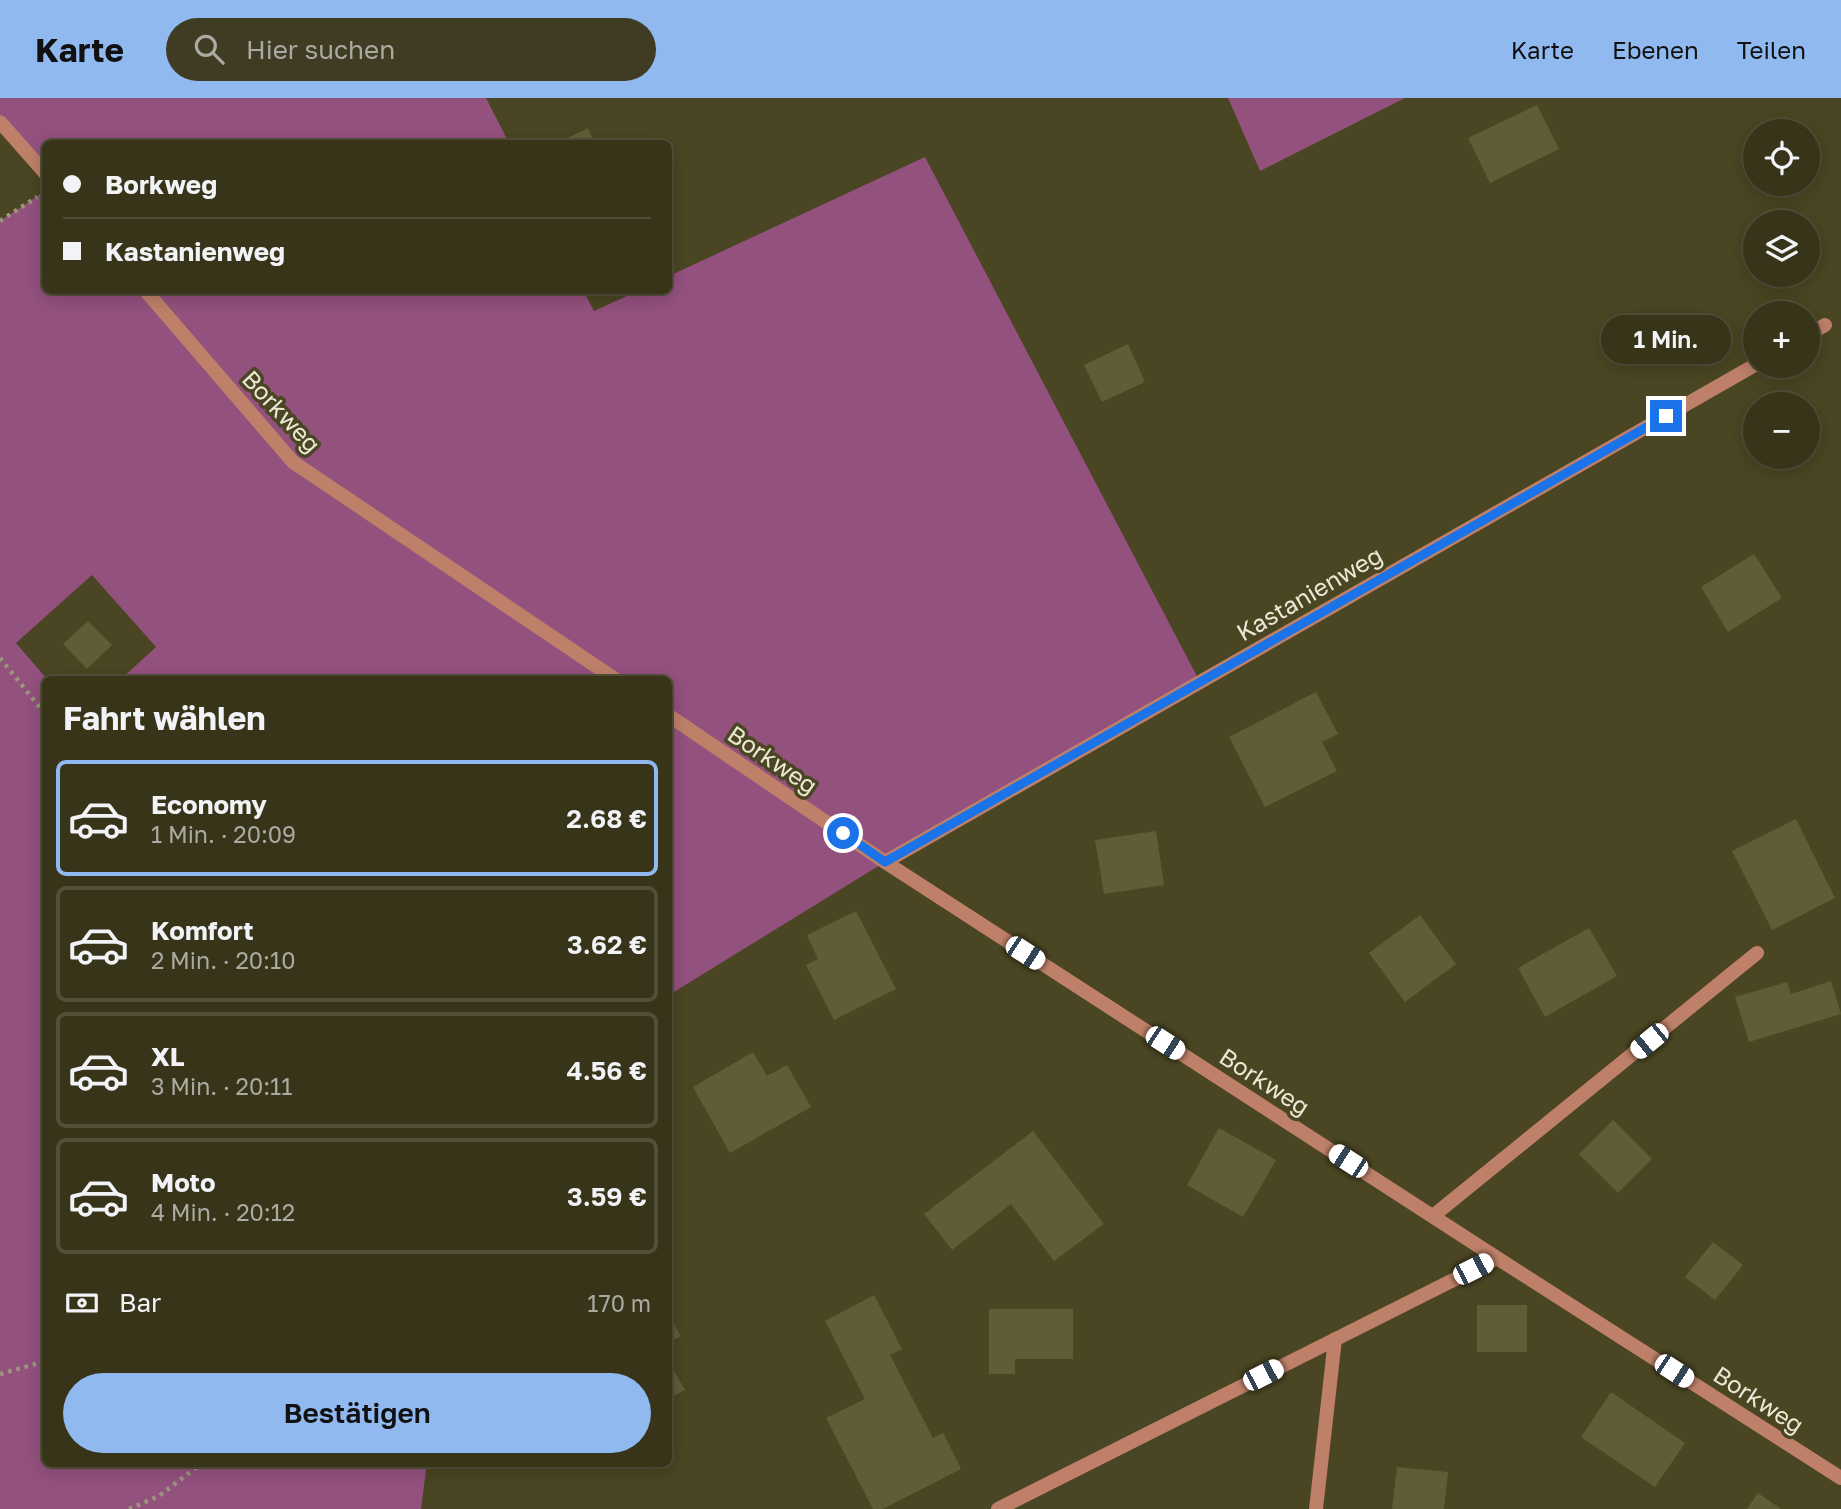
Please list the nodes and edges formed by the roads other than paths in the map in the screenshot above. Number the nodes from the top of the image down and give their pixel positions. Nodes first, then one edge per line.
1 (0, 122) edge
2 (42, 169) edge
3 (148, 294) edge
4 (1825, 325) dead end
5 (1820, 328) edge
6 (1743, 372) edge
7 (611, 676) edge
8 (672, 718) edge
9 (885, 862) junction
10 (1757, 953) dead end
11 (1433, 1216) junction
12 (1497, 1258) junction
13 (1335, 1339) junction
14 (1841, 1478) edge
15 (998, 1509) edge
16 (1316, 1509) edge

1 - 2 street
3 - 7 street, Borkweg
4 - 5 street
6 - 9 street, Kastanienweg
8 - 9 street, Borkweg
9 - 11 street, Borkweg
10 - 11 street
11 - 12 street, Borkweg
12 - 13 street
12 - 14 street, Borkweg
13 - 15 street
13 - 16 street

